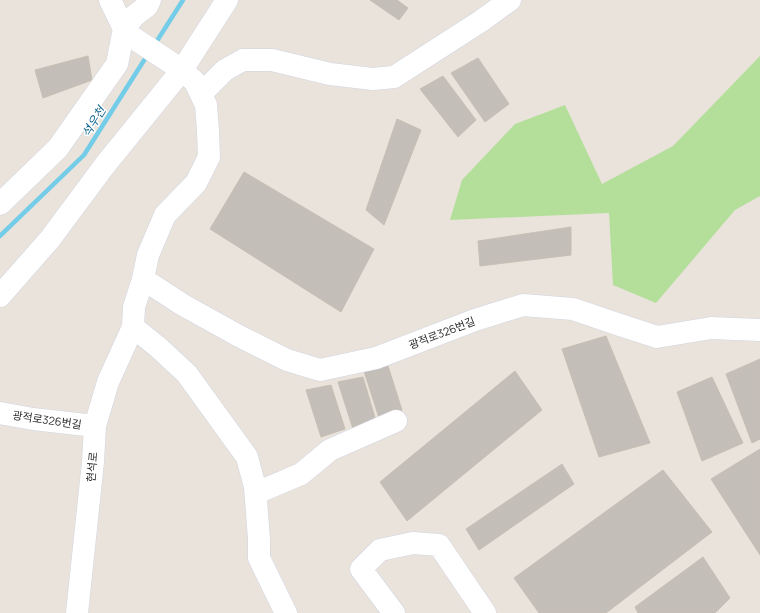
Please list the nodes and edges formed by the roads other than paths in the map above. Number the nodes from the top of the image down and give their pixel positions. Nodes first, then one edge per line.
1 (110, 0) edge
2 (150, 0) edge
3 (227, 0) edge
4 (510, 0) edge
5 (128, 33) junction
6 (182, 70) junction
7 (201, 94) junction
8 (0, 204) edge
9 (143, 279) junction
10 (0, 296) edge
11 (133, 327) junction
12 (760, 330) edge
13 (0, 414) edge
14 (396, 421) dead end
15 (95, 426) junction
16 (256, 493) junction
17 (77, 613) edge
18 (286, 613) edge
19 (394, 613) edge
20 (485, 613) edge

1 - 5 street
2 - 5 street
3 - 6 street
4 - 7 street
5 - 6 street
5 - 8 street
6 - 7 street
6 - 10 street
7 - 9 street
9 - 11 street
9 - 12 street, 광적로326번길
11 - 15 street, 현석로
11 - 16 street
13 - 15 street, 광적로326번길
14 - 16 street
15 - 17 street, 현석로
16 - 18 street
19 - 20 street

